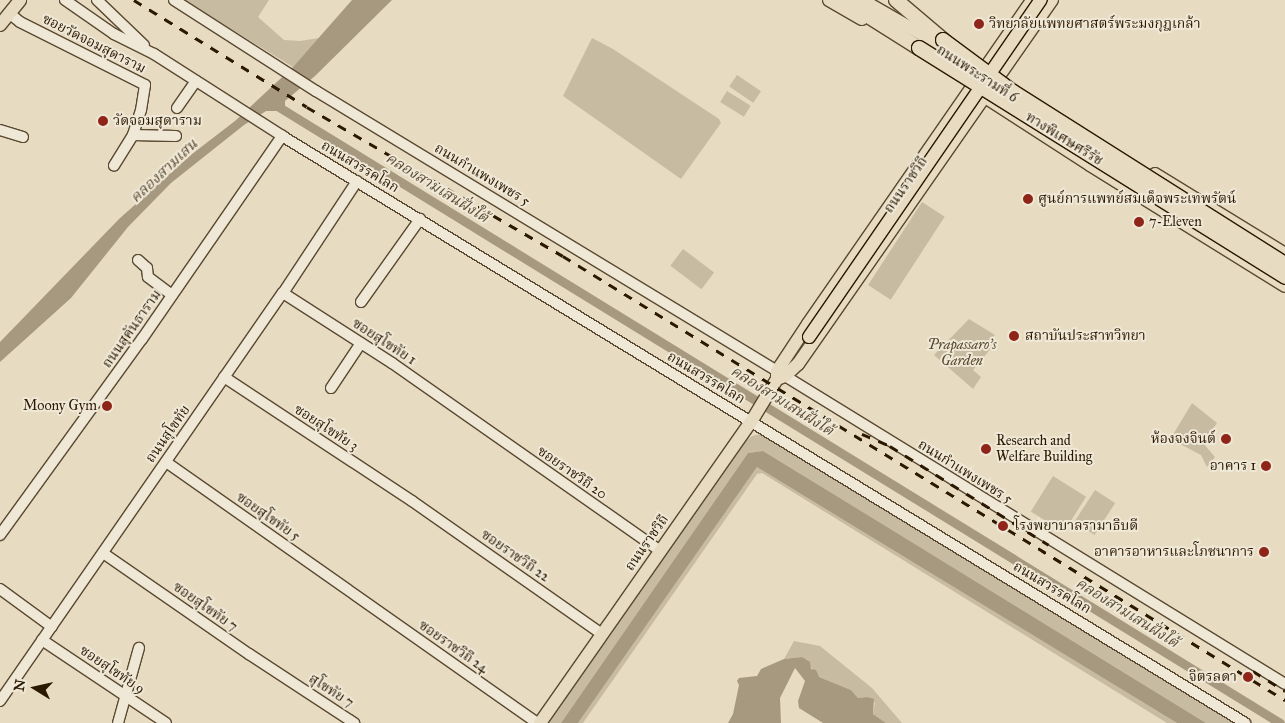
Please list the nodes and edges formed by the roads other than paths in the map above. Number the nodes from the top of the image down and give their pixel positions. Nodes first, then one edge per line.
1 (57, 0) edge
2 (97, 0) edge
3 (174, 0) edge
4 (830, 0) edge
5 (843, 0) edge
6 (862, 0) edge
7 (896, 0) edge
8 (1032, 0) edge
9 (1041, 0) edge
10 (1052, 0) edge
11 (16, 1) edge
12 (68, 2) edge
13 (9, 13) junction
14 (0, 24) edge
15 (154, 54) junction
16 (984, 69) junction
17 (998, 79) junction
18 (196, 80) junction
19 (970, 88) junction
20 (985, 97) junction
21 (177, 108) dead end
22 (950, 118) junction
23 (965, 127) junction
24 (0, 130) edge
25 (279, 134) junction
26 (133, 135) junction
27 (176, 136) dead end
28 (23, 137) dead end
29 (1093, 137) junction
30 (114, 165) dead end
31 (357, 181) junction
32 (1150, 202) junction
33 (1211, 208) junction
34 (420, 219) junction
35 (1196, 231) junction
36 (1285, 254) edge
37 (138, 260) dead end
38 (1285, 264) edge
39 (1285, 277) edge
40 (1285, 286) edge
41 (282, 293) junction
42 (172, 294) junction
43 (361, 302) dead end
44 (362, 344) junction
45 (783, 374) junction
46 (224, 377) junction
47 (331, 388) dead end
48 (469, 417) joint
49 (752, 418) junction
50 (166, 462) junction
51 (412, 501) joint
52 (0, 534) edge
53 (660, 551) junction
54 (103, 552) junction
55 (0, 590) edge
56 (354, 594) joint
57 (52, 627) junction
58 (602, 634) junction
59 (42, 640) junction
60 (139, 648) dead end
61 (292, 682) joint
62 (1285, 684) edge
63 (125, 695) junction
64 (0, 702) edge
65 (118, 723) edge
66 (166, 723) edge
67 (354, 723) edge
68 (538, 723) edge
69 (1245, 723) edge

1 - 12 street, ถนนสวรรคโลก
2 - 15 street, ถนนสวรรคโลก
3 - 45 street, ถนนกำแพงเพชร 5
4 - 19 main road, ถนนพระรามที่ 6
5 - 39 highway, ทางพิเศษศรีรัช, bridge
6 - 16 main road, ถนนพระรามที่ 6
7 - 38 highway, ทางพิเศษศรีรัช, bridge
8 - 16 main road, ถนนราชวิถี
9 - 45 main road, bridge
10 - 17 main road, ถนนราชวิถี
11 - 13 main road
12 - 15 street, ถนนสวรรคโลก
13 - 14 main road
13 - 26 street, ซอยวัดจอมสุดาราม
15 - 18 street, ถนนสวรรคโลก
16 - 17 main road, ถนนพระรามที่ 6
16 - 19 main road, ถนนราชวิถี
17 - 20 main road, ถนนราชวิถี
17 - 29 main road, ถนนพระรามที่ 6
18 - 21 street
18 - 25 street, ถนนสวรรคโลก
19 - 20 main road, ถนนพระรามที่ 6
19 - 22 main road, ถนนราชวิถี
20 - 23 main road, ถนนราชวิถี
20 - 32 main road, ถนนพระรามที่ 6
22 - 23 main road
22 - 45 main road, ถนนราชวิถี
23 - 45 main road, ถนนราชวิถี
24 - 28 street
25 - 31 street, ถนนสวรรคโลก
25 - 42 street, ถนนสุคันธาราม
26 - 27 street
26 - 30 street, ซอยวัดจอมสุดาราม
29 - 32 main road
29 - 33 main road, ถนนพระรามที่ 6
31 - 34 street, ถนนสวรรคโลก
31 - 41 street, ถนนสุโขทัย
32 - 35 main road, ถนนพระรามที่ 6
33 - 35 main road
33 - 36 main road, ถนนพระรามที่ 6
34 - 43 street
34 - 49 street, ถนนสวรรคโลก
35 - 40 main road, ถนนพระรามที่ 6
37 - 42 street
41 - 44 street, ซอยสุโขทัย 1
41 - 46 street, ถนนสุโขทัย
42 - 52 street, ถนนสุคันธาราม
44 - 47 street
44 - 48 street, ซอยสุโขทัย 1
45 - 49 main road, ถนนราชวิถี
45 - 62 street, ถนนกำแพงเพชร 5
46 - 50 street, ถนนสุโขทัย
46 - 51 street, ซอยสุโขทัย 3
48 - 53 street, ซอยราชวิถี 20
49 - 53 main road, ถนนราชวิถี
49 - 69 street, ถนนสวรรคโลก
50 - 54 street, ถนนสุโขทัย
50 - 56 street, ซอยสุโขทัย 5
51 - 58 street, ซอยราชวิถี 22
53 - 58 main road, ถนนราชวิถี
54 - 57 street, ถนนสุโขทัย
54 - 61 street, ซอยสุโขทัย 7
55 - 57 street
56 - 68 street, ซอยราชวิถี 24
57 - 59 street, ถนนสุโขทัย
58 - 68 main road, ถนนราชวิถี
59 - 63 street, ซอยสุโขทัย 9
59 - 64 street, ถนนสุโขทัย
60 - 63 street
61 - 67 street, สุโขทัย 7
63 - 65 street
63 - 66 street, ซอยสุโขทัย 9

